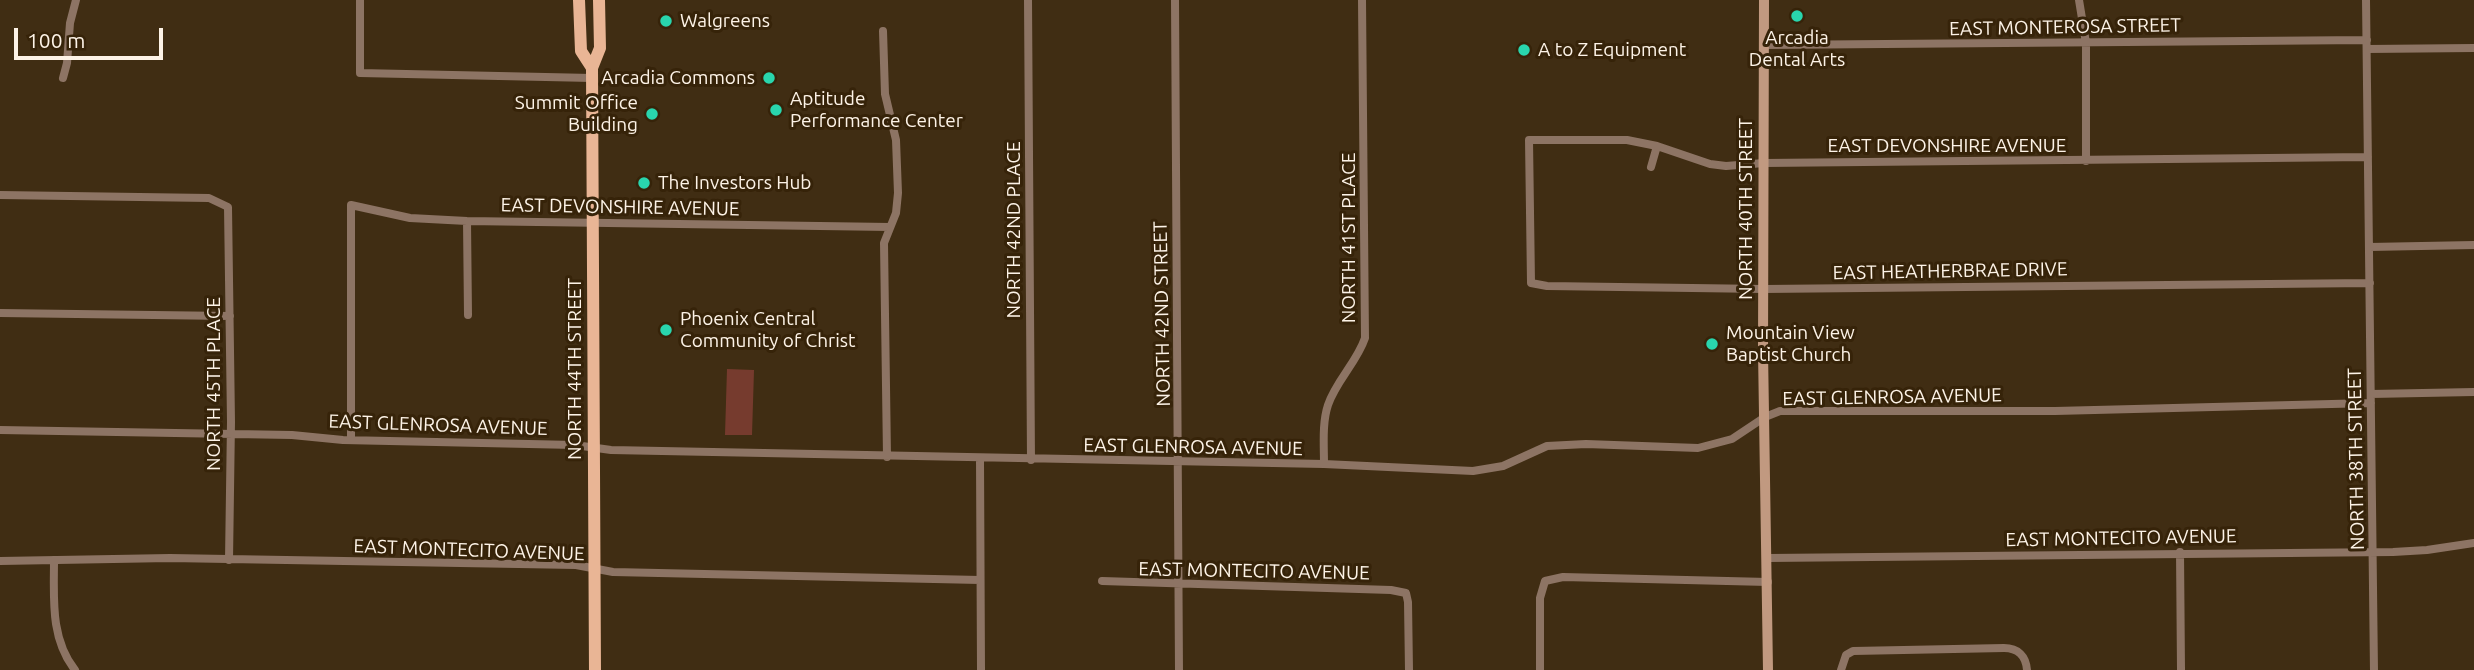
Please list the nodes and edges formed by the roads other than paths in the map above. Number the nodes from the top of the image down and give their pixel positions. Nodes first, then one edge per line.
1 (76, 0) edge
2 (360, 0) edge
3 (579, 0) edge
4 (599, 0) edge
5 (1028, 0) edge
6 (1175, 0) edge
7 (1362, 0) edge
8 (1764, 0) edge
9 (2079, 0) edge
10 (2367, 0) edge
11 (883, 31) dead end
12 (2087, 43) junction
13 (1763, 45) junction
14 (2367, 45) junction
15 (2474, 48) edge
16 (592, 73) junction
17 (62, 78) dead end
18 (1657, 146) junction
19 (2368, 158) junction
20 (2086, 161) junction
21 (1764, 163) junction
22 (1651, 167) dead end
23 (0, 195) edge
24 (467, 221) junction
25 (594, 222) junction
26 (890, 227) junction
27 (2474, 245) edge
28 (2369, 247) junction
29 (1531, 283) joint
30 (2370, 283) junction
31 (1764, 289) junction
32 (0, 313) edge
33 (468, 315) dead end
34 (230, 316) junction
35 (2474, 392) edge
36 (2371, 394) junction
37 (2371, 403) junction
38 (1765, 417) junction
39 (0, 430) edge
40 (230, 434) junction
41 (351, 440) junction
42 (594, 447) junction
43 (887, 457) junction
44 (980, 459) junction
45 (1031, 460) junction
46 (1178, 462) junction
47 (1324, 464) junction
48 (2474, 543) edge
49 (2373, 551) junction
50 (2180, 552) junction
51 (1768, 558) junction
52 (54, 560) junction
53 (229, 560) junction
54 (0, 561) edge
55 (594, 569) junction
56 (980, 580) junction
57 (1102, 582) dead end
58 (1768, 582) junction
59 (1178, 584) junction
60 (75, 670) edge
61 (594, 670) edge
62 (981, 670) edge
63 (1179, 670) edge
64 (1409, 670) edge
65 (1540, 670) edge
66 (1768, 670) edge
67 (1841, 670) edge
68 (2027, 670) edge
69 (2181, 670) edge
70 (2374, 670) edge

1 - 17 street
2 - 16 street
3 - 16 main road, NORTH 44TH STREET
4 - 16 main road, NORTH 44TH STREET
5 - 45 street, NORTH 42ND PLACE
6 - 46 street, NORTH 42ND STREET
7 - 47 street, NORTH 41ST PLACE
8 - 13 main road, NORTH 40TH STREET
9 - 12 street
10 - 14 street, NORTH 38TH STREET
11 - 26 street
12 - 13 street, EAST MONTEROSA STREET
12 - 14 street, EAST MONTEROSA STREET
12 - 20 street
13 - 21 main road, NORTH 40TH STREET
14 - 15 street, EAST MONTEROSA STREET
14 - 19 street, NORTH 38TH STREET
16 - 25 main road, NORTH 44TH STREET
18 - 21 street, EAST DEVONSHIRE AVENUE
18 - 22 street
18 - 29 street, EAST DEVONSHIRE AVENUE
19 - 20 street, EAST DEVONSHIRE AVENUE
19 - 28 street, NORTH 38TH STREET
20 - 21 street, EAST DEVONSHIRE AVENUE
21 - 31 main road, NORTH 40TH STREET
23 - 34 street, NORTH 45TH PLACE
24 - 25 street, EAST DEVONSHIRE AVENUE
24 - 33 street
24 - 41 street, EAST DEVONSHIRE AVENUE
25 - 26 street, EAST DEVONSHIRE AVENUE
25 - 42 main road, NORTH 44TH STREET
26 - 43 street
27 - 28 street
28 - 30 street, NORTH 38TH STREET
29 - 31 street, EAST HEATHERBRAE DRIVE
30 - 31 street, EAST HEATHERBRAE DRIVE
30 - 36 street, NORTH 38TH STREET
31 - 38 main road, NORTH 40TH STREET
32 - 34 street
34 - 40 street, NORTH 45TH PLACE
35 - 36 street
36 - 37 street, NORTH 38TH STREET
37 - 38 street, EAST GLENROSA AVENUE
37 - 49 street, NORTH 38TH STREET
38 - 47 street, EAST GLENROSA AVENUE
38 - 51 main road, NORTH 40TH STREET
39 - 40 street, EAST GLENROSA AVENUE
40 - 41 street, EAST GLENROSA AVENUE
40 - 53 street, NORTH 45TH PLACE
41 - 42 street, EAST GLENROSA AVENUE
42 - 43 street, EAST GLENROSA AVENUE
42 - 55 main road, NORTH 44TH STREET
43 - 44 street, EAST GLENROSA AVENUE
44 - 45 street, EAST GLENROSA AVENUE
44 - 56 street
45 - 46 street, EAST GLENROSA AVENUE
46 - 47 street, EAST GLENROSA AVENUE
46 - 59 street, NORTH 42ND STREET
48 - 49 street, EAST MONTECITO AVENUE
49 - 50 street, EAST MONTECITO AVENUE
49 - 70 street, NORTH 38TH STREET
50 - 51 street, EAST MONTECITO AVENUE
50 - 69 street
51 - 58 main road, NORTH 40TH STREET
52 - 53 street, EAST MONTECITO AVENUE
52 - 54 street, EAST MONTECITO AVENUE
52 - 60 street
53 - 55 street, EAST MONTECITO AVENUE
55 - 56 street, EAST MONTECITO AVENUE
55 - 61 main road, NORTH 44TH STREET
56 - 62 street
57 - 59 street, EAST MONTECITO AVENUE
58 - 65 street
58 - 66 main road, NORTH 40TH STREET
59 - 63 street, NORTH 42ND STREET
59 - 64 street, EAST MONTECITO AVENUE
67 - 68 street

